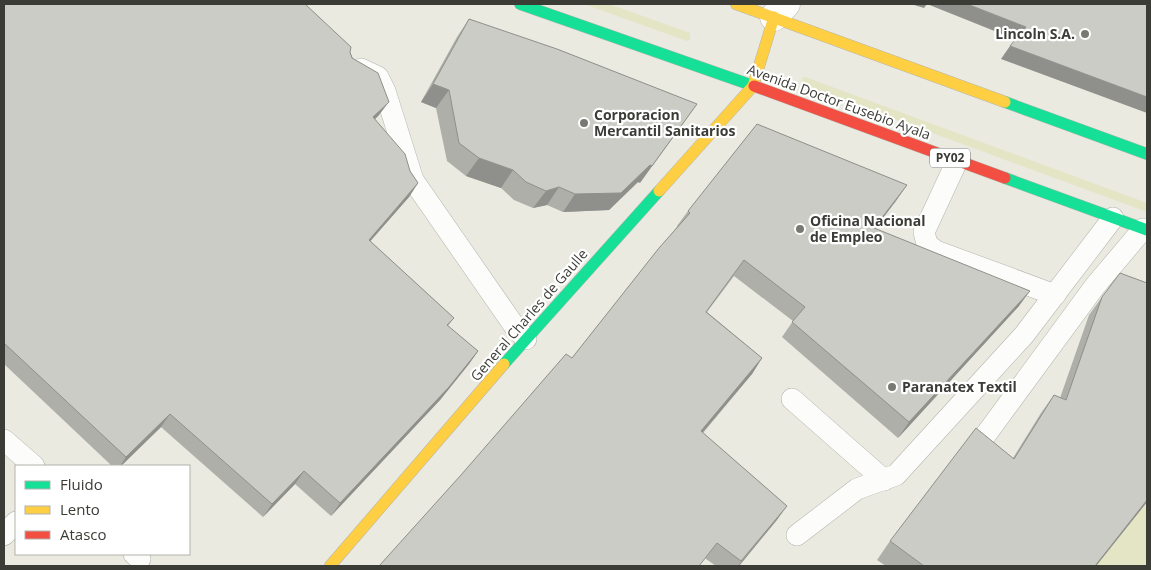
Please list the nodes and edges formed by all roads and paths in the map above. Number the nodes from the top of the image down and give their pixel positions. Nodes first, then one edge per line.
1 (520, 4) edge
2 (736, 4) edge
3 (780, 10) edge
4 (353, 64) edge
5 (753, 86) junction
6 (1147, 154) edge
7 (958, 161) junction
8 (1114, 218) junction
9 (1145, 229) edge
10 (1055, 295) junction
11 (526, 339) junction
12 (792, 399) dead end
13 (4, 440) edge
14 (979, 444) edge
15 (33, 465) edge
16 (884, 480) junction
17 (15, 523) edge
18 (797, 534) dead end
19 (4, 535) edge
20 (330, 566) edge

1 - 5 main road, Avenida Doctor Eusebio Ayala / PY02
2 - 3 main road
3 - 5 main road
3 - 6 main road
4 - 11 lane
5 - 7 main road, Avenida Doctor Eusebio Ayala / PY02
5 - 11 main road, General Charles de Gaulle
7 - 8 main road, Avenida Doctor Eusebio Ayala / PY02
7 - 10 lane
8 - 9 main road, Avenida Doctor Eusebio Ayala / PY02
8 - 10 lane
9 - 14 lane
10 - 16 lane
11 - 20 main road, General Charles de Gaulle
12 - 16 lane
13 - 15 lane
16 - 18 lane
17 - 19 lane

